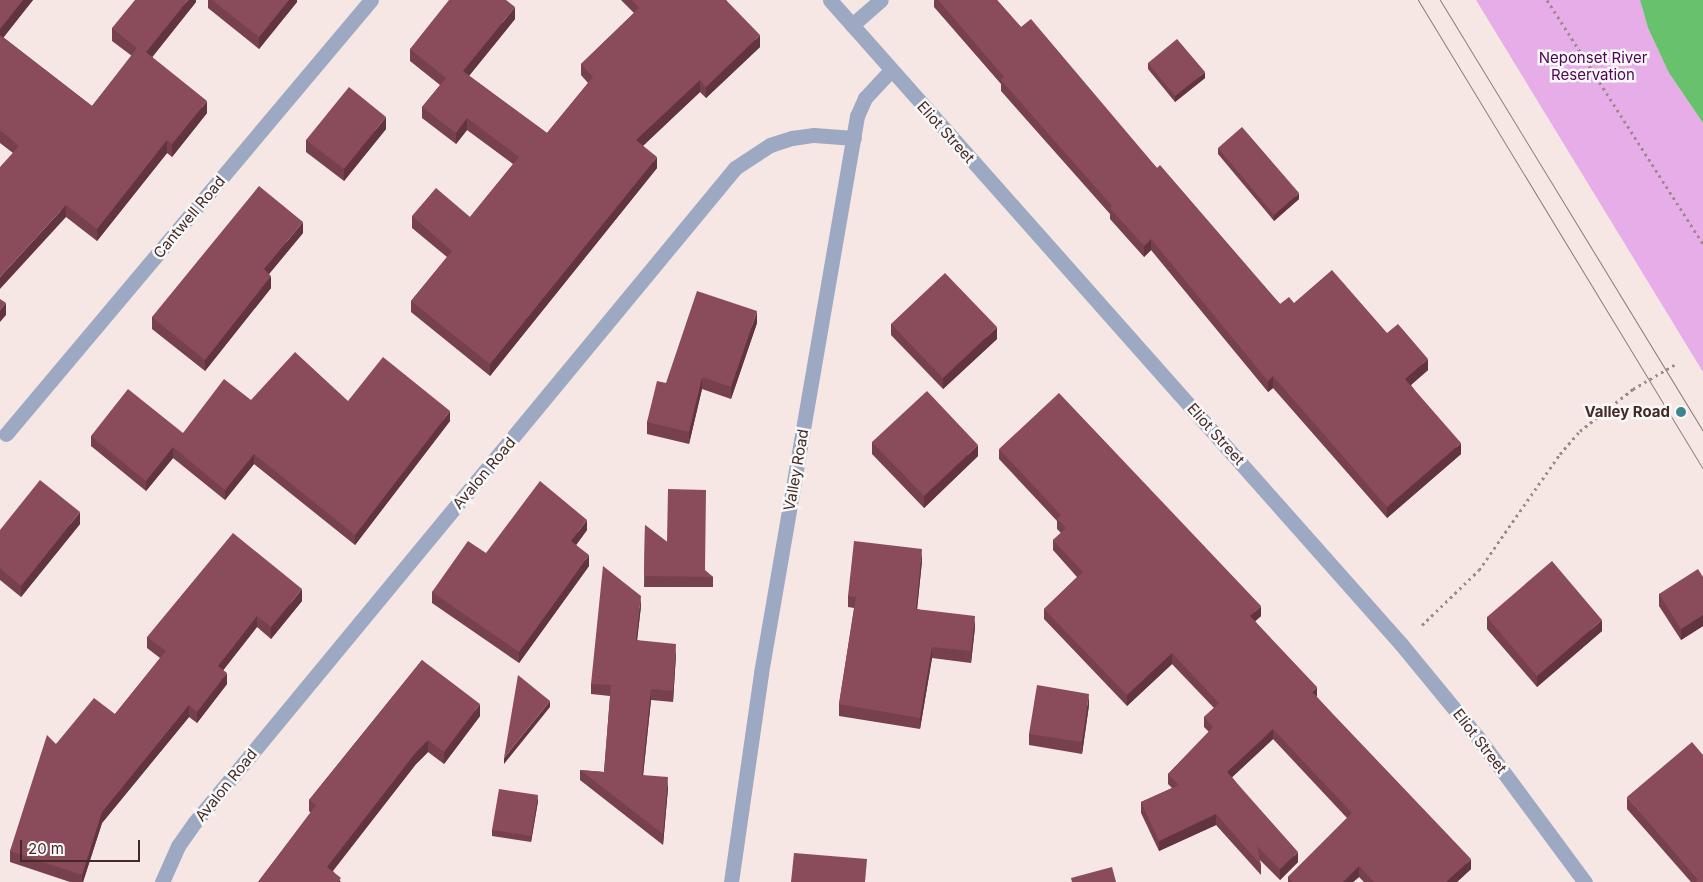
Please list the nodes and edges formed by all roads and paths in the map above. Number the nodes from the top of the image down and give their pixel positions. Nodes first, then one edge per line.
1 (371, 0) edge
2 (830, 0) edge
3 (881, 0) edge
4 (1547, 0) edge
5 (852, 25) junction
6 (891, 70) junction
7 (854, 138) junction
8 (1703, 244) edge
9 (1674, 365) dead end
10 (6, 434) dead end
11 (1401, 644) junction
12 (162, 882) edge
13 (731, 882) edge
14 (1585, 882) edge

1 - 10 street, Cantwell Road
2 - 5 street, Eliot Street
3 - 5 street
4 - 8 path
5 - 6 street, Eliot Street
6 - 7 street, Valley Road
6 - 11 street, Eliot Street
7 - 12 street, Avalon Road
7 - 13 street, Valley Road
9 - 11 path
11 - 14 street, Eliot Street

